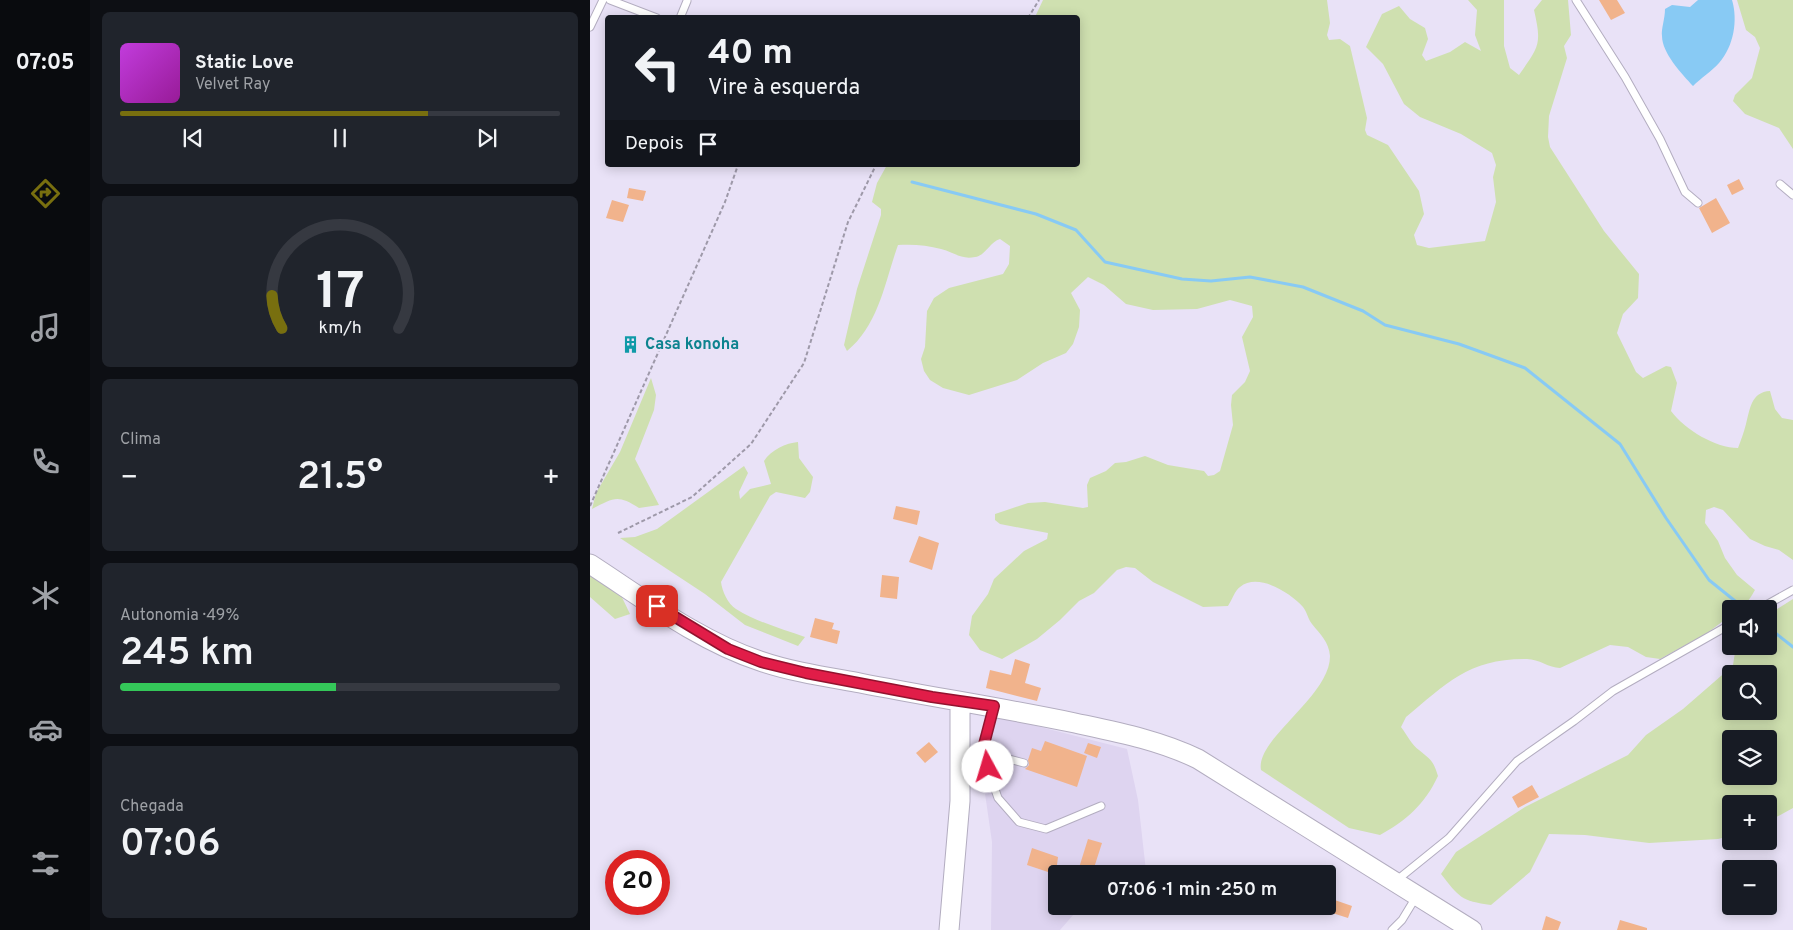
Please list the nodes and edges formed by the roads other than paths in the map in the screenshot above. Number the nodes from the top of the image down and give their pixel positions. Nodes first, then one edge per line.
1 (603, 0) edge
2 (610, 0) edge
3 (1576, 0) edge
4 (687, 1) edge
5 (649, 15) edge
6 (681, 15) edge
7 (590, 27) edge
8 (1780, 184) dead end
9 (1793, 195) edge
10 (1698, 203) dead end
11 (590, 564) edge
12 (1793, 590) edge
13 (1775, 600) edge
14 (1722, 629) edge
15 (960, 702) junction
16 (994, 706) junction
17 (982, 752) junction
18 (1024, 763) dead end
19 (1102, 806) dead end
20 (1396, 881) junction
21 (1417, 895) junction
22 (949, 930) edge
23 (1392, 930) edge
24 (1472, 930) edge

1 - 7 lane
2 - 5 lane
3 - 10 lane
4 - 6 lane
8 - 9 lane
11 - 15 main road
12 - 13 lane
14 - 20 lane
15 - 16 main road
15 - 22 main road
16 - 17 lane
16 - 20 main road
17 - 18 lane
17 - 19 lane
20 - 21 main road
21 - 23 lane
21 - 24 main road

